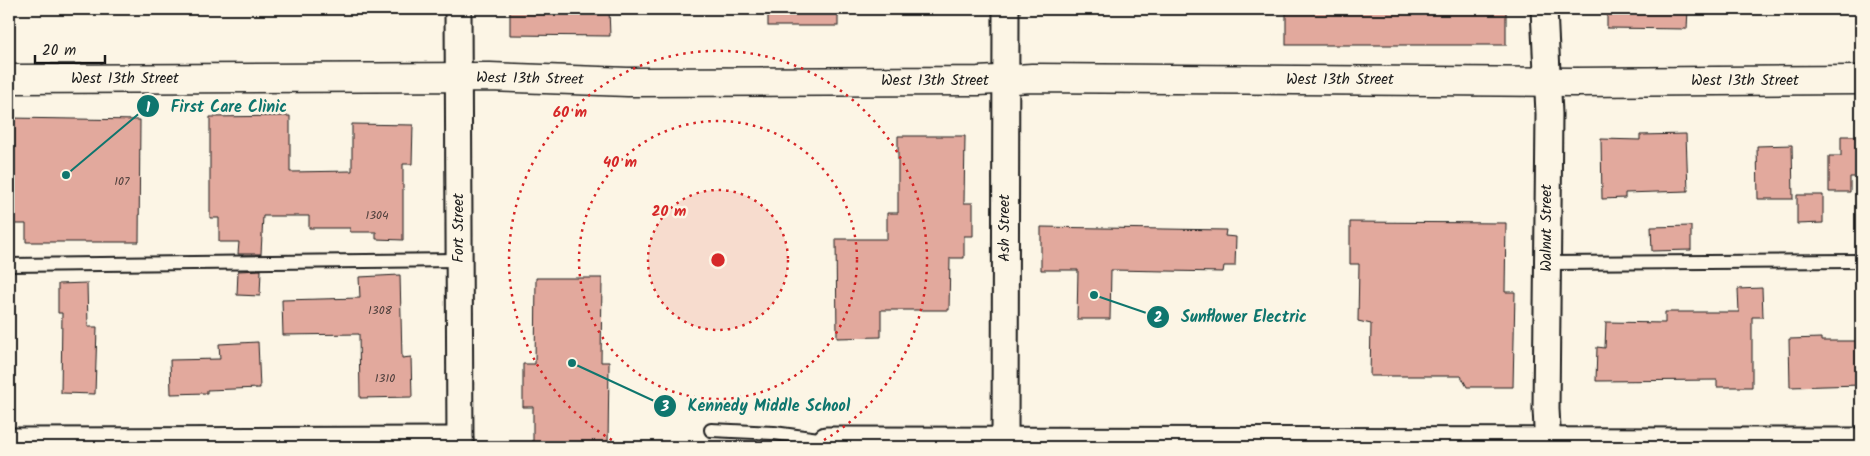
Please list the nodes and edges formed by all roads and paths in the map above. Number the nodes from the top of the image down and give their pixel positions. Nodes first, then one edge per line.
1 (458, 9) edge
2 (1006, 9) edge
3 (1544, 9) edge
4 (458, 78) junction
5 (9, 79) edge
6 (1006, 80) junction
7 (1861, 80) edge
8 (1546, 82) junction
9 (459, 260) junction
10 (1861, 261) edge
11 (1547, 262) junction
12 (9, 265) edge
13 (710, 430) dead end
14 (826, 440) joint
15 (9, 441) edge
16 (1861, 441) edge
17 (460, 444) edge
18 (1005, 444) edge
19 (1548, 444) edge

1 - 4 street, Fort Street
2 - 6 street, Ash Street
3 - 8 street, Walnut Street
4 - 5 street, West 13th Street
4 - 6 street, West 13th Street
4 - 9 street, Fort Street
6 - 8 street, West 13th Street
6 - 18 street, Ash Street
7 - 8 street, West 13th Street
8 - 11 street, Walnut Street
9 - 12 lane
9 - 17 street, Fort Street
10 - 11 lane
11 - 19 street, Walnut Street
13 - 14 lane
14 - 18 street
15 - 17 street
16 - 19 street
18 - 19 street

